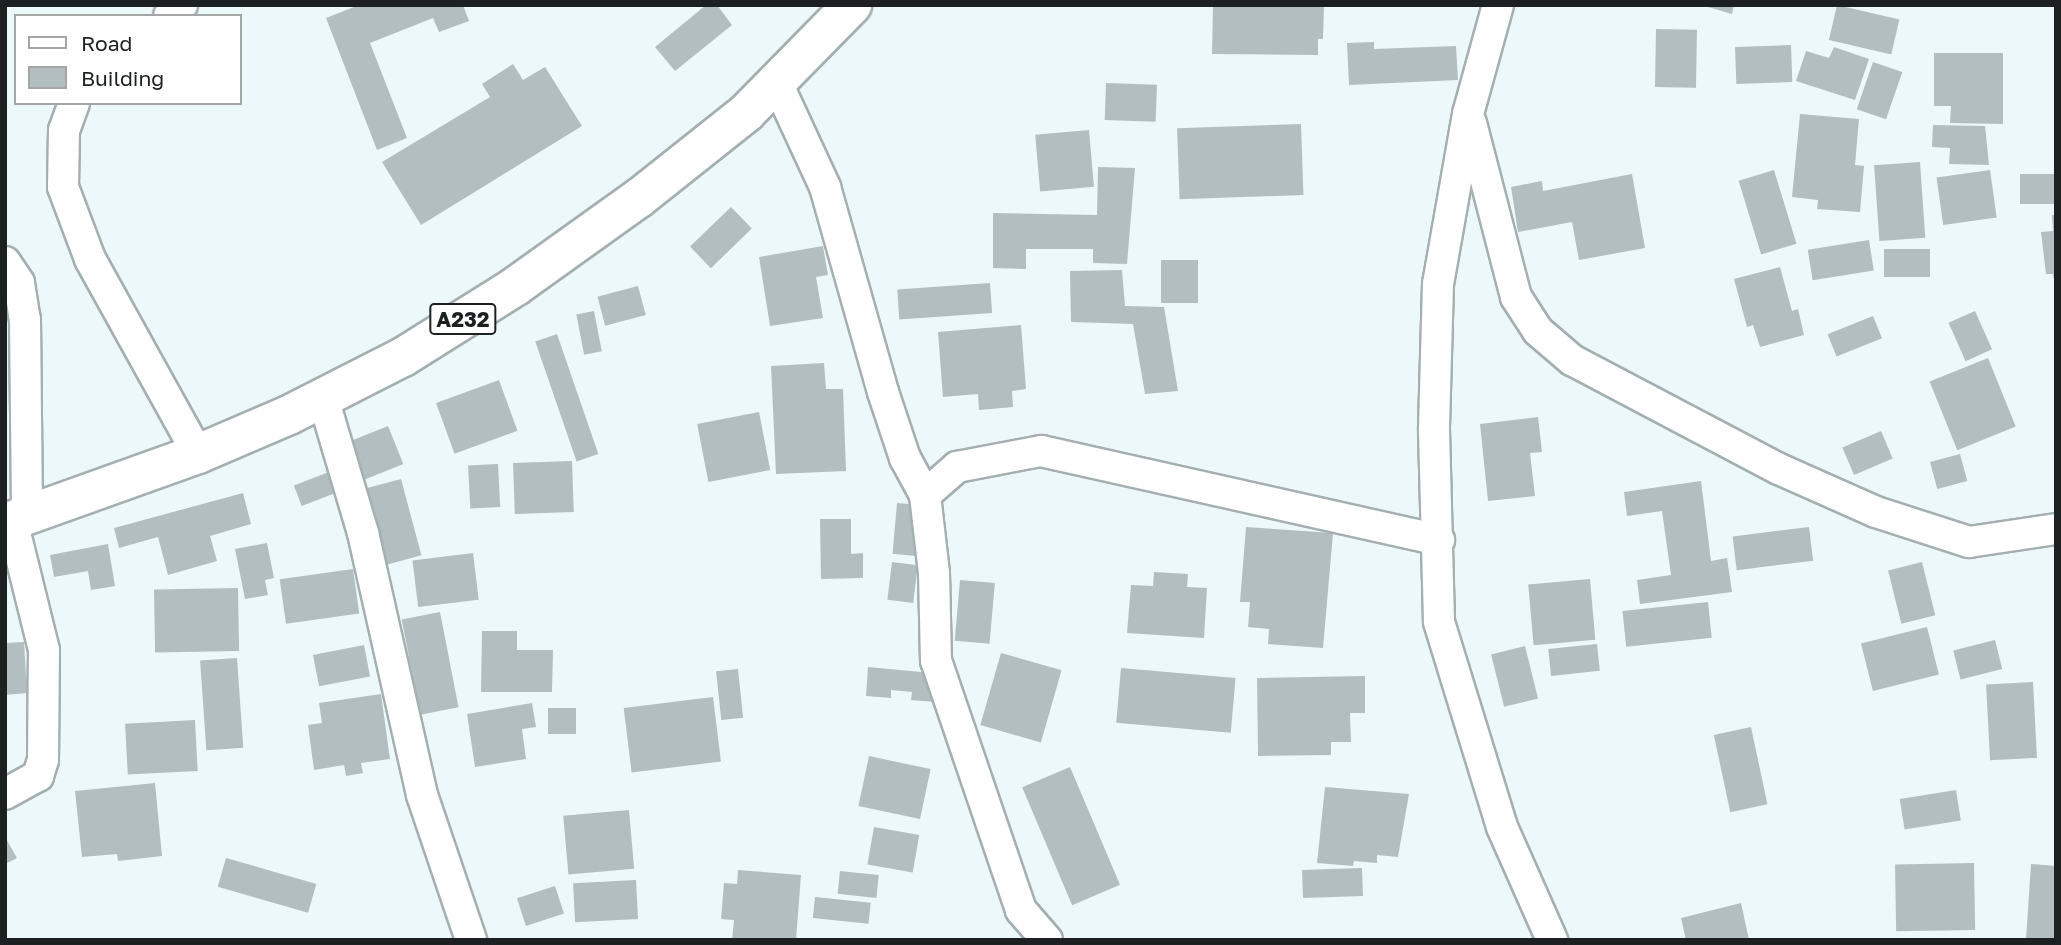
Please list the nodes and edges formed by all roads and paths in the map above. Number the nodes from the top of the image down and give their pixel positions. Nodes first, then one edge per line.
1 (852, 5) edge
2 (1498, 5) edge
3 (776, 82) junction
4 (73, 105) edge
5 (1468, 114) junction
6 (5, 262) edge
7 (323, 398) junction
8 (198, 454) junction
9 (925, 495) junction
10 (14, 520) edge
11 (2056, 529) edge
12 (1439, 540) junction
13 (5, 794) edge
14 (471, 940) edge
15 (1047, 940) edge
16 (1552, 940) edge

1 - 3 main road, A232
2 - 5 street
3 - 7 main road, A232
3 - 9 street
4 - 8 street
5 - 11 street
5 - 12 street
6 - 10 street
7 - 8 main road, A232
7 - 14 street
8 - 10 main road, A232
9 - 12 street
9 - 15 street
10 - 13 street
12 - 16 street

